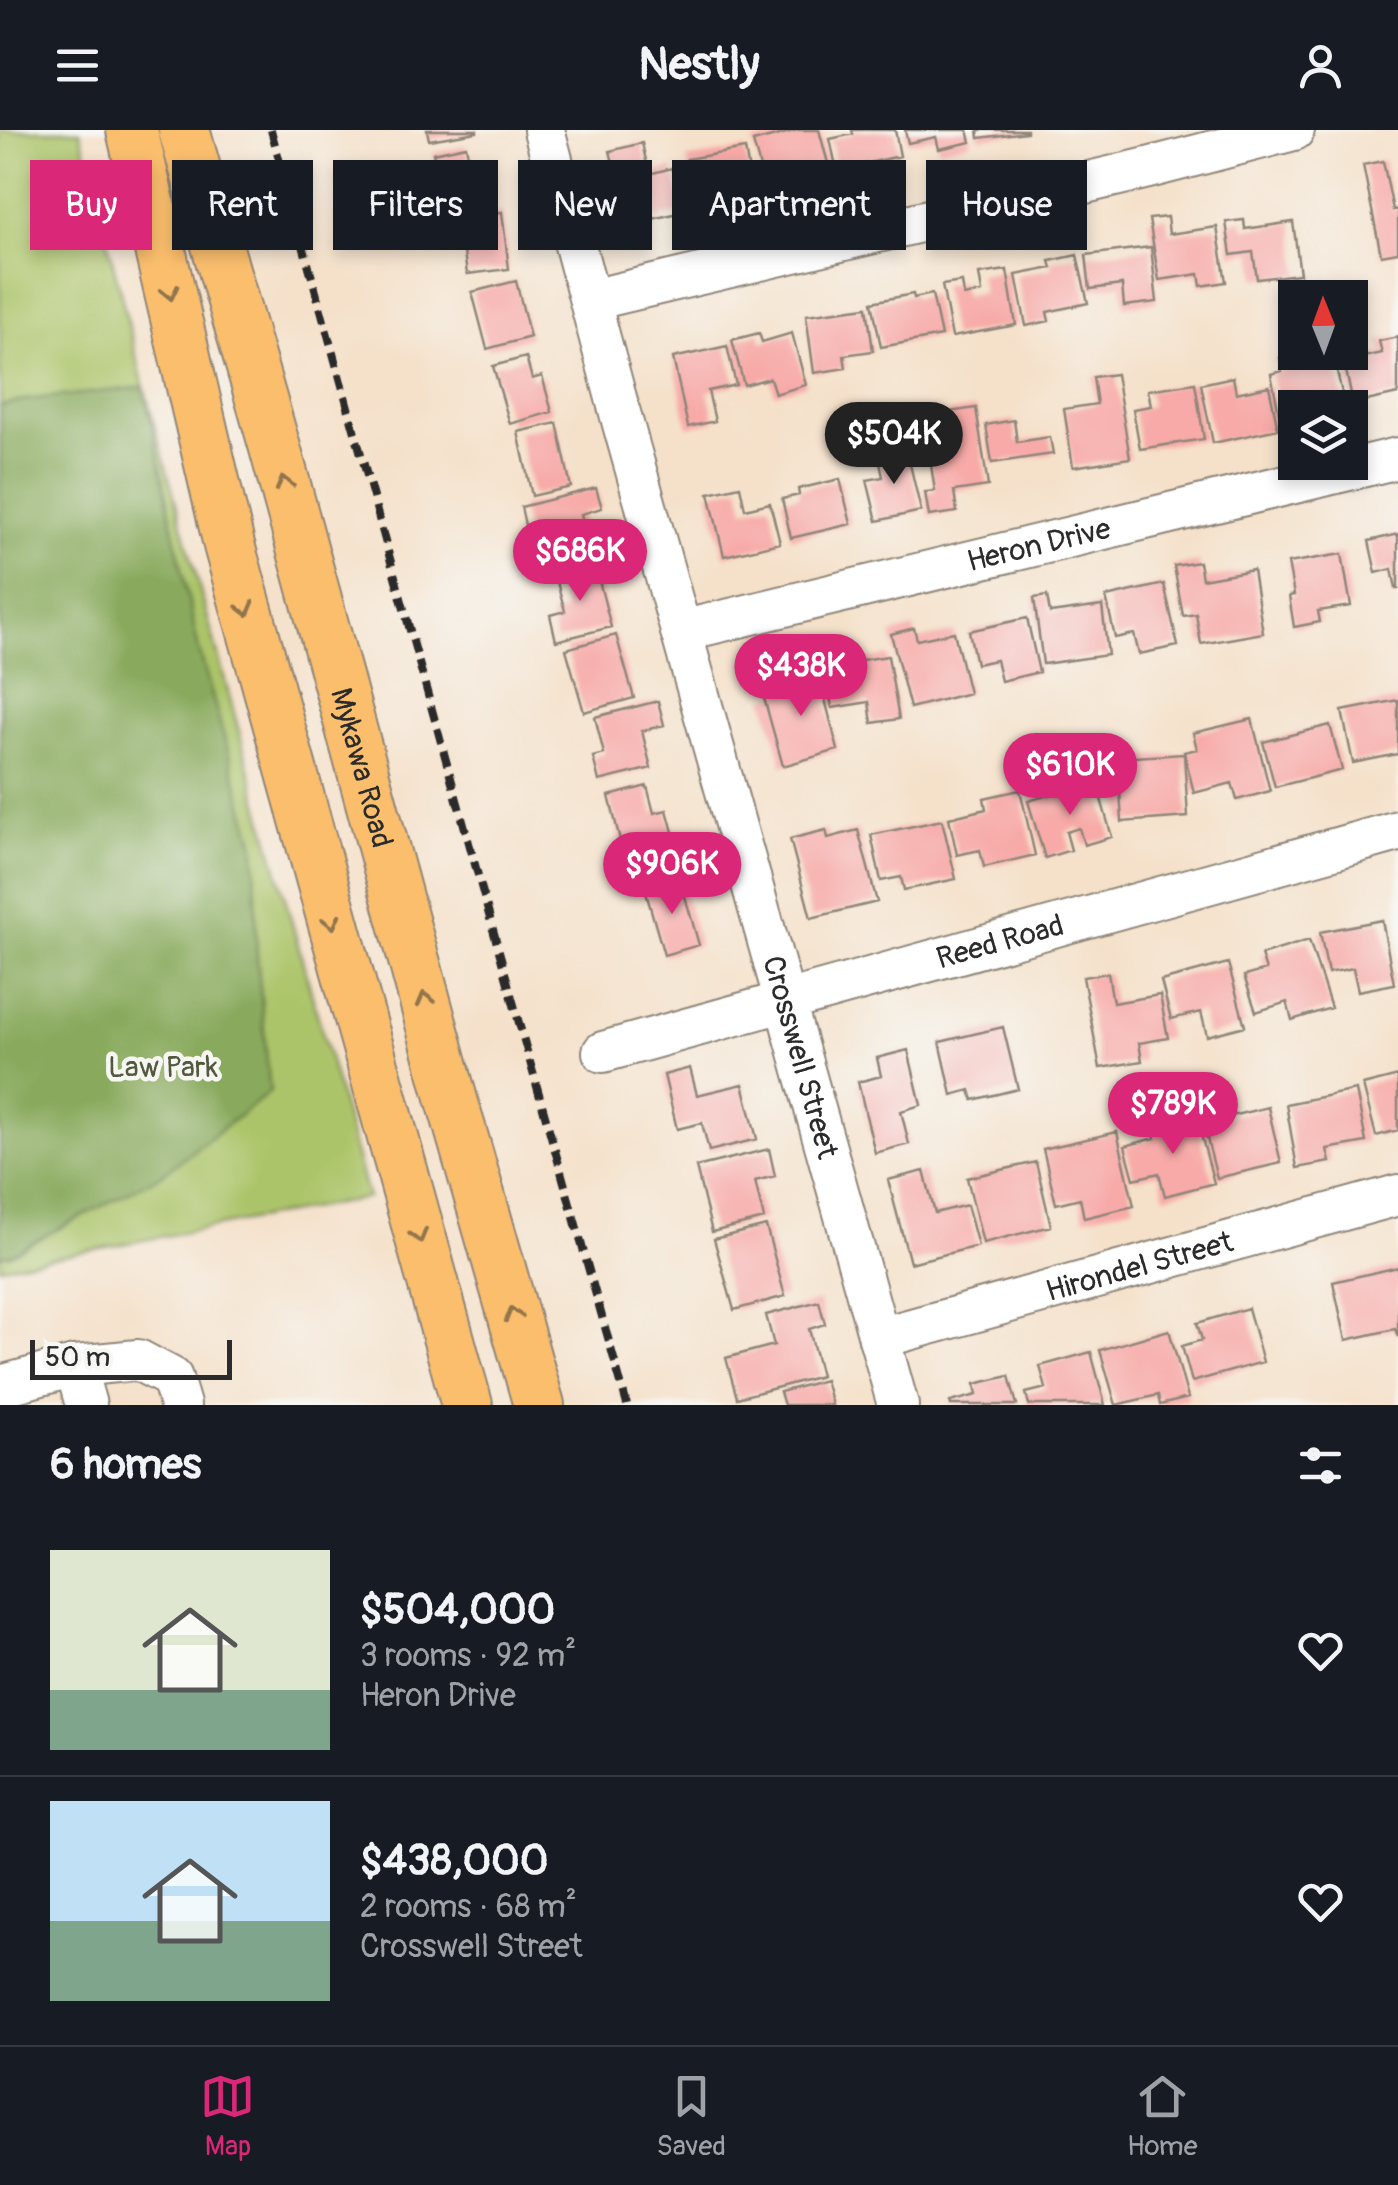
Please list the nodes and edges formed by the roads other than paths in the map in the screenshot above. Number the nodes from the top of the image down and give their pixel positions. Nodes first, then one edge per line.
1 (132, 130) edge
2 (184, 130) edge
3 (544, 130) edge
4 (1294, 130) edge
5 (591, 300) junction
6 (1398, 458) edge
7 (681, 631) junction
8 (1398, 831) edge
9 (785, 1002) junction
10 (603, 1052) dead end
11 (450, 1093) junction
12 (385, 1112) junction
13 (1398, 1195) edge
14 (879, 1338) junction
15 (75, 1366) junction
16 (0, 1386) edge
17 (86, 1405) edge
18 (180, 1405) edge
19 (467, 1405) edge
20 (539, 1405) edge
21 (898, 1405) edge

1 -> 12 main road
11 -> 2 main road, Mykawa Road
3 - 5 street, Crosswell Street
4 - 5 street
5 - 7 street, Crosswell Street
6 - 7 street, Heron Drive
7 - 9 street, Crosswell Street
8 - 9 street, Reed Road
9 - 10 street, Reed Road
9 - 14 street, Crosswell Street
11 - 12 main road
20 -> 11 main road, Mykawa Road
12 -> 19 main road
13 - 14 street, Hirondel Street
14 - 21 street, Crosswell Street
15 - 16 street
15 - 17 street
15 - 18 street

